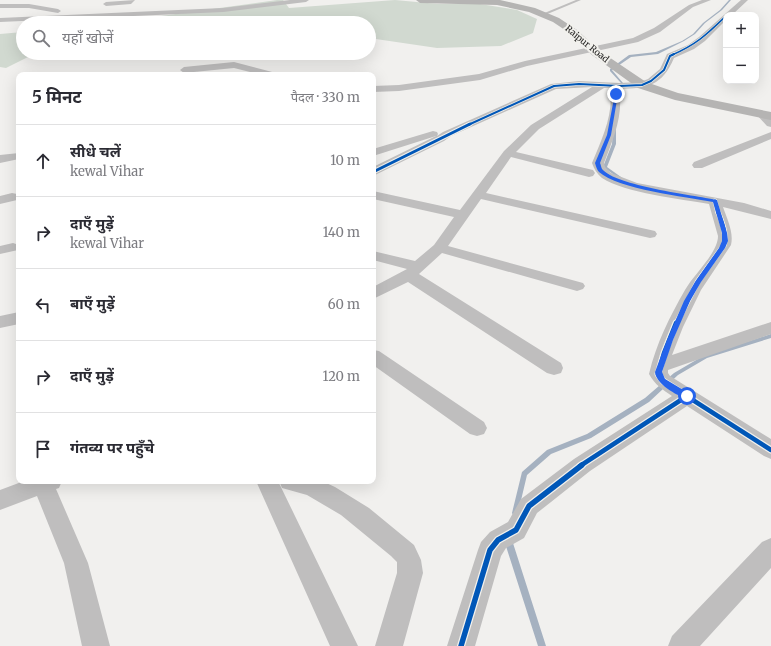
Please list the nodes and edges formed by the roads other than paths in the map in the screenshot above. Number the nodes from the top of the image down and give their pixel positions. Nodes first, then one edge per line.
1 (132, 0) edge
2 (306, 0) edge
3 (420, 0) edge
4 (579, 0) edge
5 (708, 0) edge
6 (745, 0) edge
7 (97, 5) dead end
8 (0, 6) edge
9 (58, 10) dead end
10 (732, 12) edge
11 (544, 14) junction
12 (89, 16) edge
13 (16, 19) edge
14 (0, 20) edge
15 (723, 20) edge
16 (594, 51) junction
17 (184, 70) dead end
18 (261, 72) edge
19 (618, 84) junction
20 (642, 85) junction
21 (376, 89) edge
22 (766, 115) edge
23 (771, 124) edge
24 (447, 134) junction
25 (771, 135) edge
26 (376, 152) edge
27 (508, 153) junction
28 (16, 157) edge
29 (0, 159) edge
30 (698, 165) dead end
31 (0, 167) edge
32 (376, 171) edge
33 (589, 173) dead end
34 (478, 195) junction
35 (376, 196) edge
36 (715, 201) junction
37 (463, 215) junction
38 (771, 215) edge
39 (650, 234) dead end
40 (439, 248) junction
41 (376, 256) edge
42 (414, 271) junction
43 (577, 286) dead end
44 (376, 292) edge
45 (16, 319) edge
46 (0, 322) edge
47 (771, 328) edge
48 (376, 358) edge
49 (554, 368) dead end
50 (670, 382) junction
51 (477, 428) dead end
52 (771, 450) edge
53 (42, 484) edge
54 (48, 484) edge
55 (268, 484) edge
56 (303, 484) edge
57 (0, 500) edge
58 (771, 550) edge
59 (96, 646) edge
60 (344, 646) edge
61 (389, 646) edge
62 (461, 646) edge
63 (682, 646) edge

1 - 7 street
2 - 12 street
3 - 11 main road, Raipur Road
4 - 11 lane
5 - 16 street
6 - 10 street
8 - 9 street
11 - 16 main road, Raipur Road
13 - 14 street
15 - 20 street
16 - 19 main road, Raipur Road
16 - 21 street
17 - 18 street
19 - 20 main road, Raipur Road
19 - 24 street
19 - 27 street
19 - 36 street
20 - 22 main road, Raipur Road
22 - 23 street
24 - 26 street
24 - 32 street
25 - 30 street
27 - 33 street
27 - 34 street
28 - 29 street
28 - 31 street
34 - 37 street
34 - 39 street
35 - 37 street
36 - 38 street
36 - 50 street
37 - 40 street
40 - 42 street
40 - 43 street
41 - 42 street
42 - 44 street
42 - 49 street
45 - 46 street
47 - 50 street
48 - 51 street
50 - 52 street
50 - 62 street
53 - 57 street
54 - 59 street
55 - 60 street
56 - 61 street
58 - 63 street

